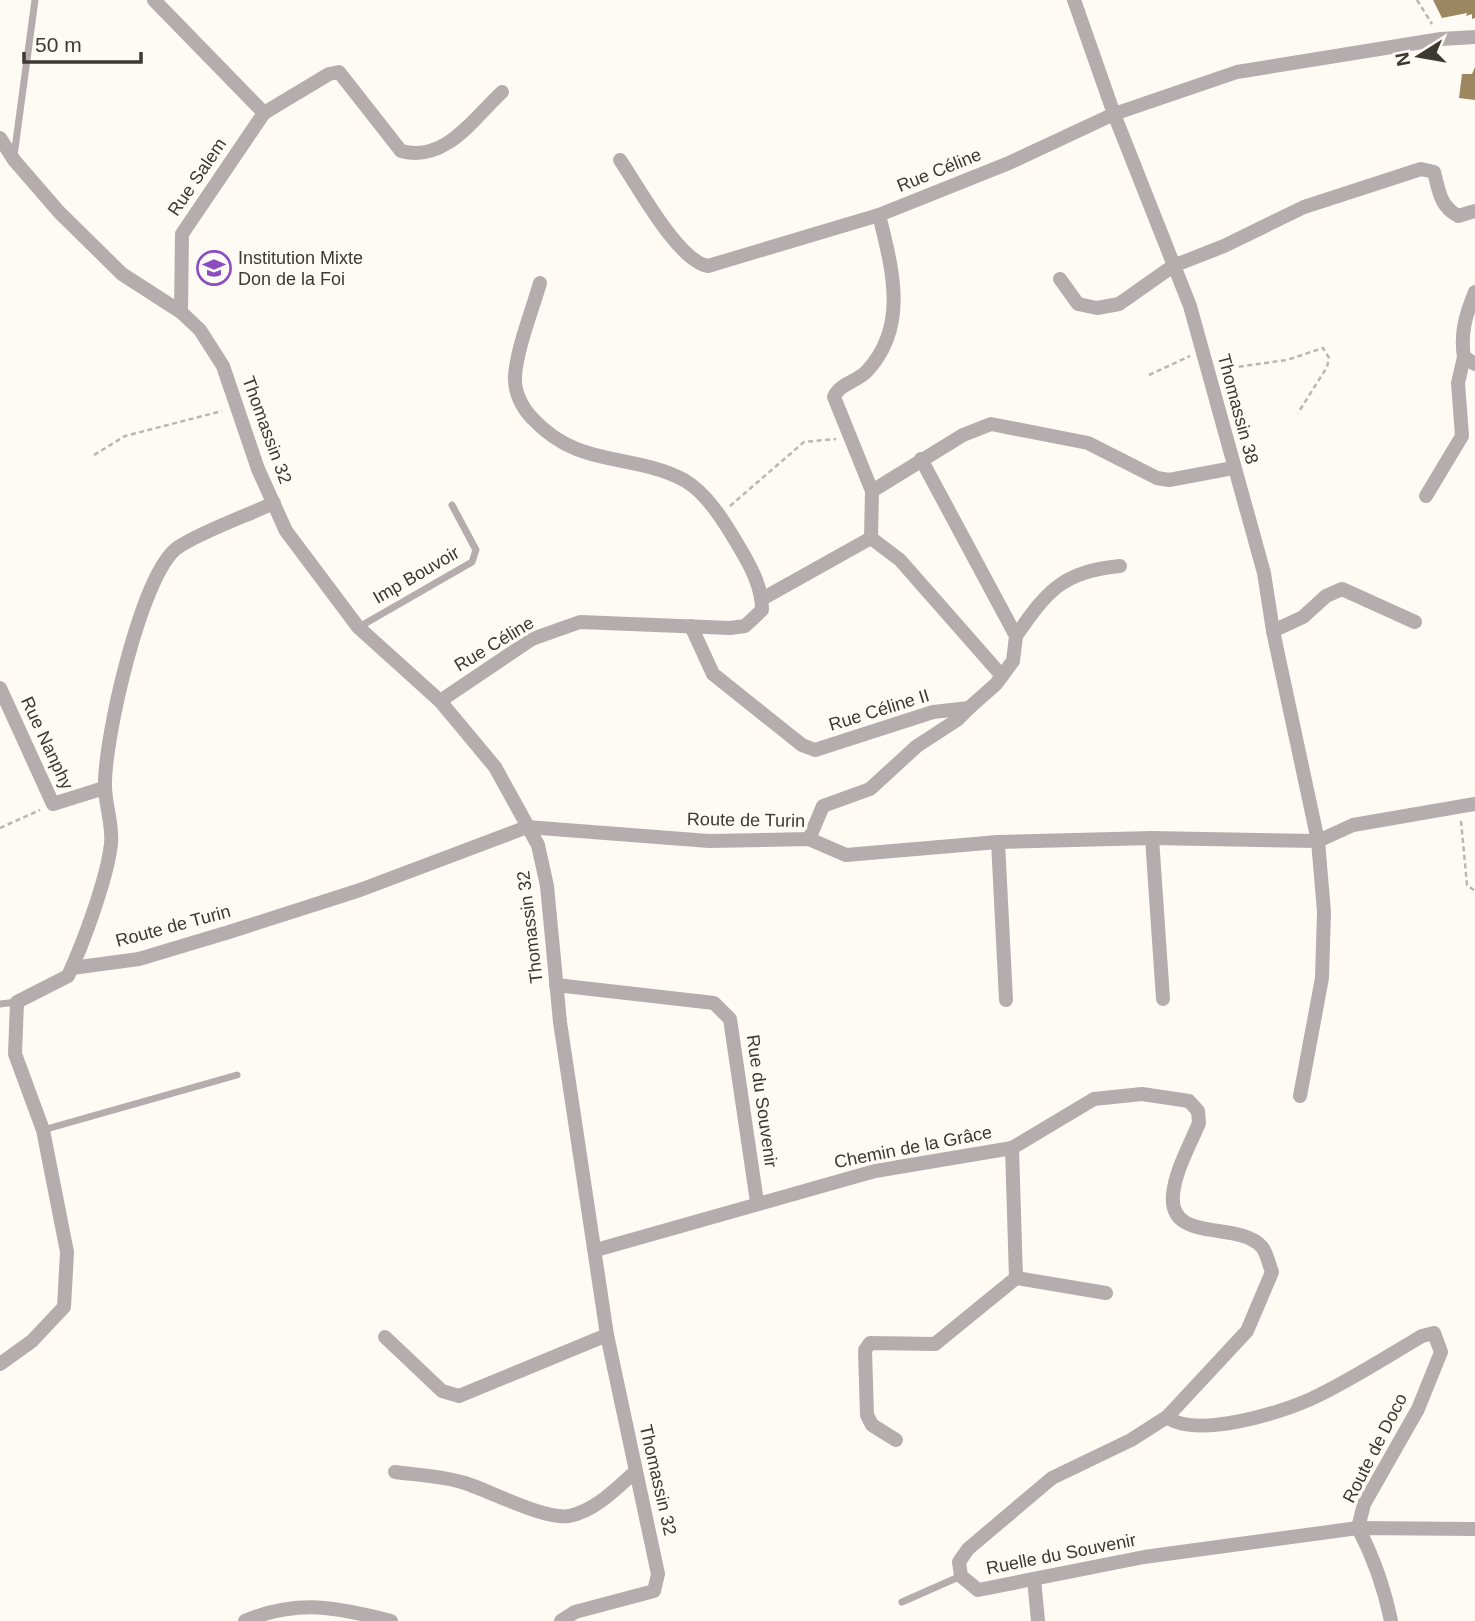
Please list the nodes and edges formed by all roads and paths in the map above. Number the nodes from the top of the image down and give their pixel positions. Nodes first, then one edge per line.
1 (35, 0) edge
2 (154, 0) edge
3 (1074, 0) edge
4 (1417, 0) edge
5 (1475, 37) edge
6 (1441, 39) junction
7 (502, 92) dead end
8 (264, 113) junction
9 (1114, 114) junction
10 (0, 138) edge
11 (14, 160) junction
12 (620, 160) dead end
13 (1475, 211) edge
14 (879, 215) junction
15 (1173, 266) junction
16 (1060, 279) dead end
17 (540, 283) dead end
18 (1475, 292) edge
19 (181, 312) junction
20 (1203, 351) junction
21 (1470, 360) edge
22 (1208, 371) junction
23 (1149, 375) dead end
24 (235, 407) junction
25 (1298, 413) dead end
26 (850, 438) junction
27 (94, 455) dead end
28 (921, 459) junction
29 (1233, 468) junction
30 (872, 491) junction
31 (1426, 496) dead end
32 (274, 503) junction
33 (452, 505) dead end
34 (719, 515) junction
35 (871, 538) junction
36 (1120, 566) dead end
37 (762, 598) junction
38 (1415, 622) dead end
39 (691, 626) junction
40 (358, 627) junction
41 (1273, 631) junction
42 (1016, 636) junction
43 (1002, 676) junction
44 (0, 688) edge
45 (440, 701) junction
46 (968, 708) junction
47 (104, 788) junction
48 (53, 804) junction
49 (1475, 804) edge
50 (1460, 807) junction
51 (527, 827) junction
52 (0, 828) edge
53 (1152, 838) junction
54 (809, 839) junction
55 (1318, 841) junction
56 (998, 842) junction
57 (1475, 891) edge
58 (72, 968) junction
59 (556, 985) junction
60 (1163, 999) dead end
61 (1006, 1000) dead end
62 (17, 1002) junction
63 (0, 1004) edge
64 (237, 1075) dead end
65 (1300, 1096) dead end
66 (43, 1130) junction
67 (1012, 1148) junction
68 (757, 1202) junction
69 (596, 1250) junction
70 (1016, 1278) junction
71 (1106, 1293) dead end
72 (607, 1335) junction
73 (385, 1337) dead end
74 (0, 1364) edge
75 (1167, 1417) junction
76 (896, 1440) dead end
77 (636, 1471) junction
78 (395, 1472) dead end
79 (1358, 1528) junction
80 (1475, 1529) edge
81 (961, 1576) junction
82 (1034, 1579) junction
83 (902, 1602) dead end
84 (245, 1621) edge
85 (391, 1621) edge
86 (561, 1621) edge
87 (1038, 1621) edge
88 (1391, 1621) edge

1 - 11 lane
2 - 8 street
3 - 9 street, Thomassin 38
4 - 6 path
5 - 6 street, Rue Céline
6 - 9 street, Rue Céline
7 - 8 street, Rue Salem
8 - 19 street, Rue Salem
9 - 14 street, Rue Céline
9 - 15 street, Thomassin 38
10 - 11 street, Thomassin 32
11 - 19 street, Thomassin 32
12 - 14 street, Rue Céline
13 - 15 street
14 - 26 street
15 - 16 street
15 - 20 street, Thomassin 38
17 - 34 street
18 - 21 street
19 - 24 street, Thomassin 32
20 - 22 street, Thomassin 38
20 - 23 path
21 - 31 street
22 - 25 path
22 - 29 street, Thomassin 38
24 - 27 path
24 - 32 street, Thomassin 32
26 - 30 street
26 - 34 path
28 - 29 street
28 - 30 street
28 - 42 street
29 - 41 street, Thomassin 38
30 - 35 street
32 - 40 street, Thomassin 32
32 - 47 street
33 - 40 lane, Imp Bouvoir
34 - 37 street
35 - 37 street
35 - 43 street
36 - 42 street
37 - 39 street, Rue Céline
38 - 41 street
39 - 45 street, Rue Céline
39 - 46 street, Rue Céline II
40 - 45 street, Thomassin 32
41 - 55 street, Thomassin 38
42 - 43 street
43 - 46 street
44 - 48 street, Rue Nanphy
45 - 51 street, Thomassin 32
46 - 54 street
47 - 48 street, Rue Nanphy
47 - 58 street
48 - 52 path
49 - 50 street, Route de Turin
50 - 55 street, Route de Turin
50 - 57 path
51 - 54 street, Route de Turin
51 - 58 street, Route de Turin
51 - 59 street, Thomassin 32
53 - 55 street, Route de Turin
53 - 56 street, Route de Turin
53 - 60 street
54 - 56 street, Route de Turin
55 - 65 street, Thomassin 38
56 - 61 street
58 - 62 street
59 - 68 street, Rue du Souvenir
59 - 69 street, Thomassin 32
62 - 63 lane
62 - 66 street
64 - 66 lane
66 - 74 street
67 - 68 street, Chemin de la Grâce
67 - 70 street
67 - 75 street, Chemin de la Grâce
68 - 69 street, Chemin de la Grâce
69 - 72 street, Thomassin 32
70 - 71 street
70 - 76 street
72 - 73 street
72 - 77 street, Thomassin 32
75 - 79 street, Route de Doco
75 - 81 street, Ruelle du Souvenir
77 - 78 street
77 - 86 street, Thomassin 32
79 - 80 street, Ruelle du Souvenir
79 - 82 street, Ruelle du Souvenir
79 - 88 street, Route de Doco
81 - 82 street, Ruelle du Souvenir
81 - 83 lane
82 - 87 street
84 - 85 street

